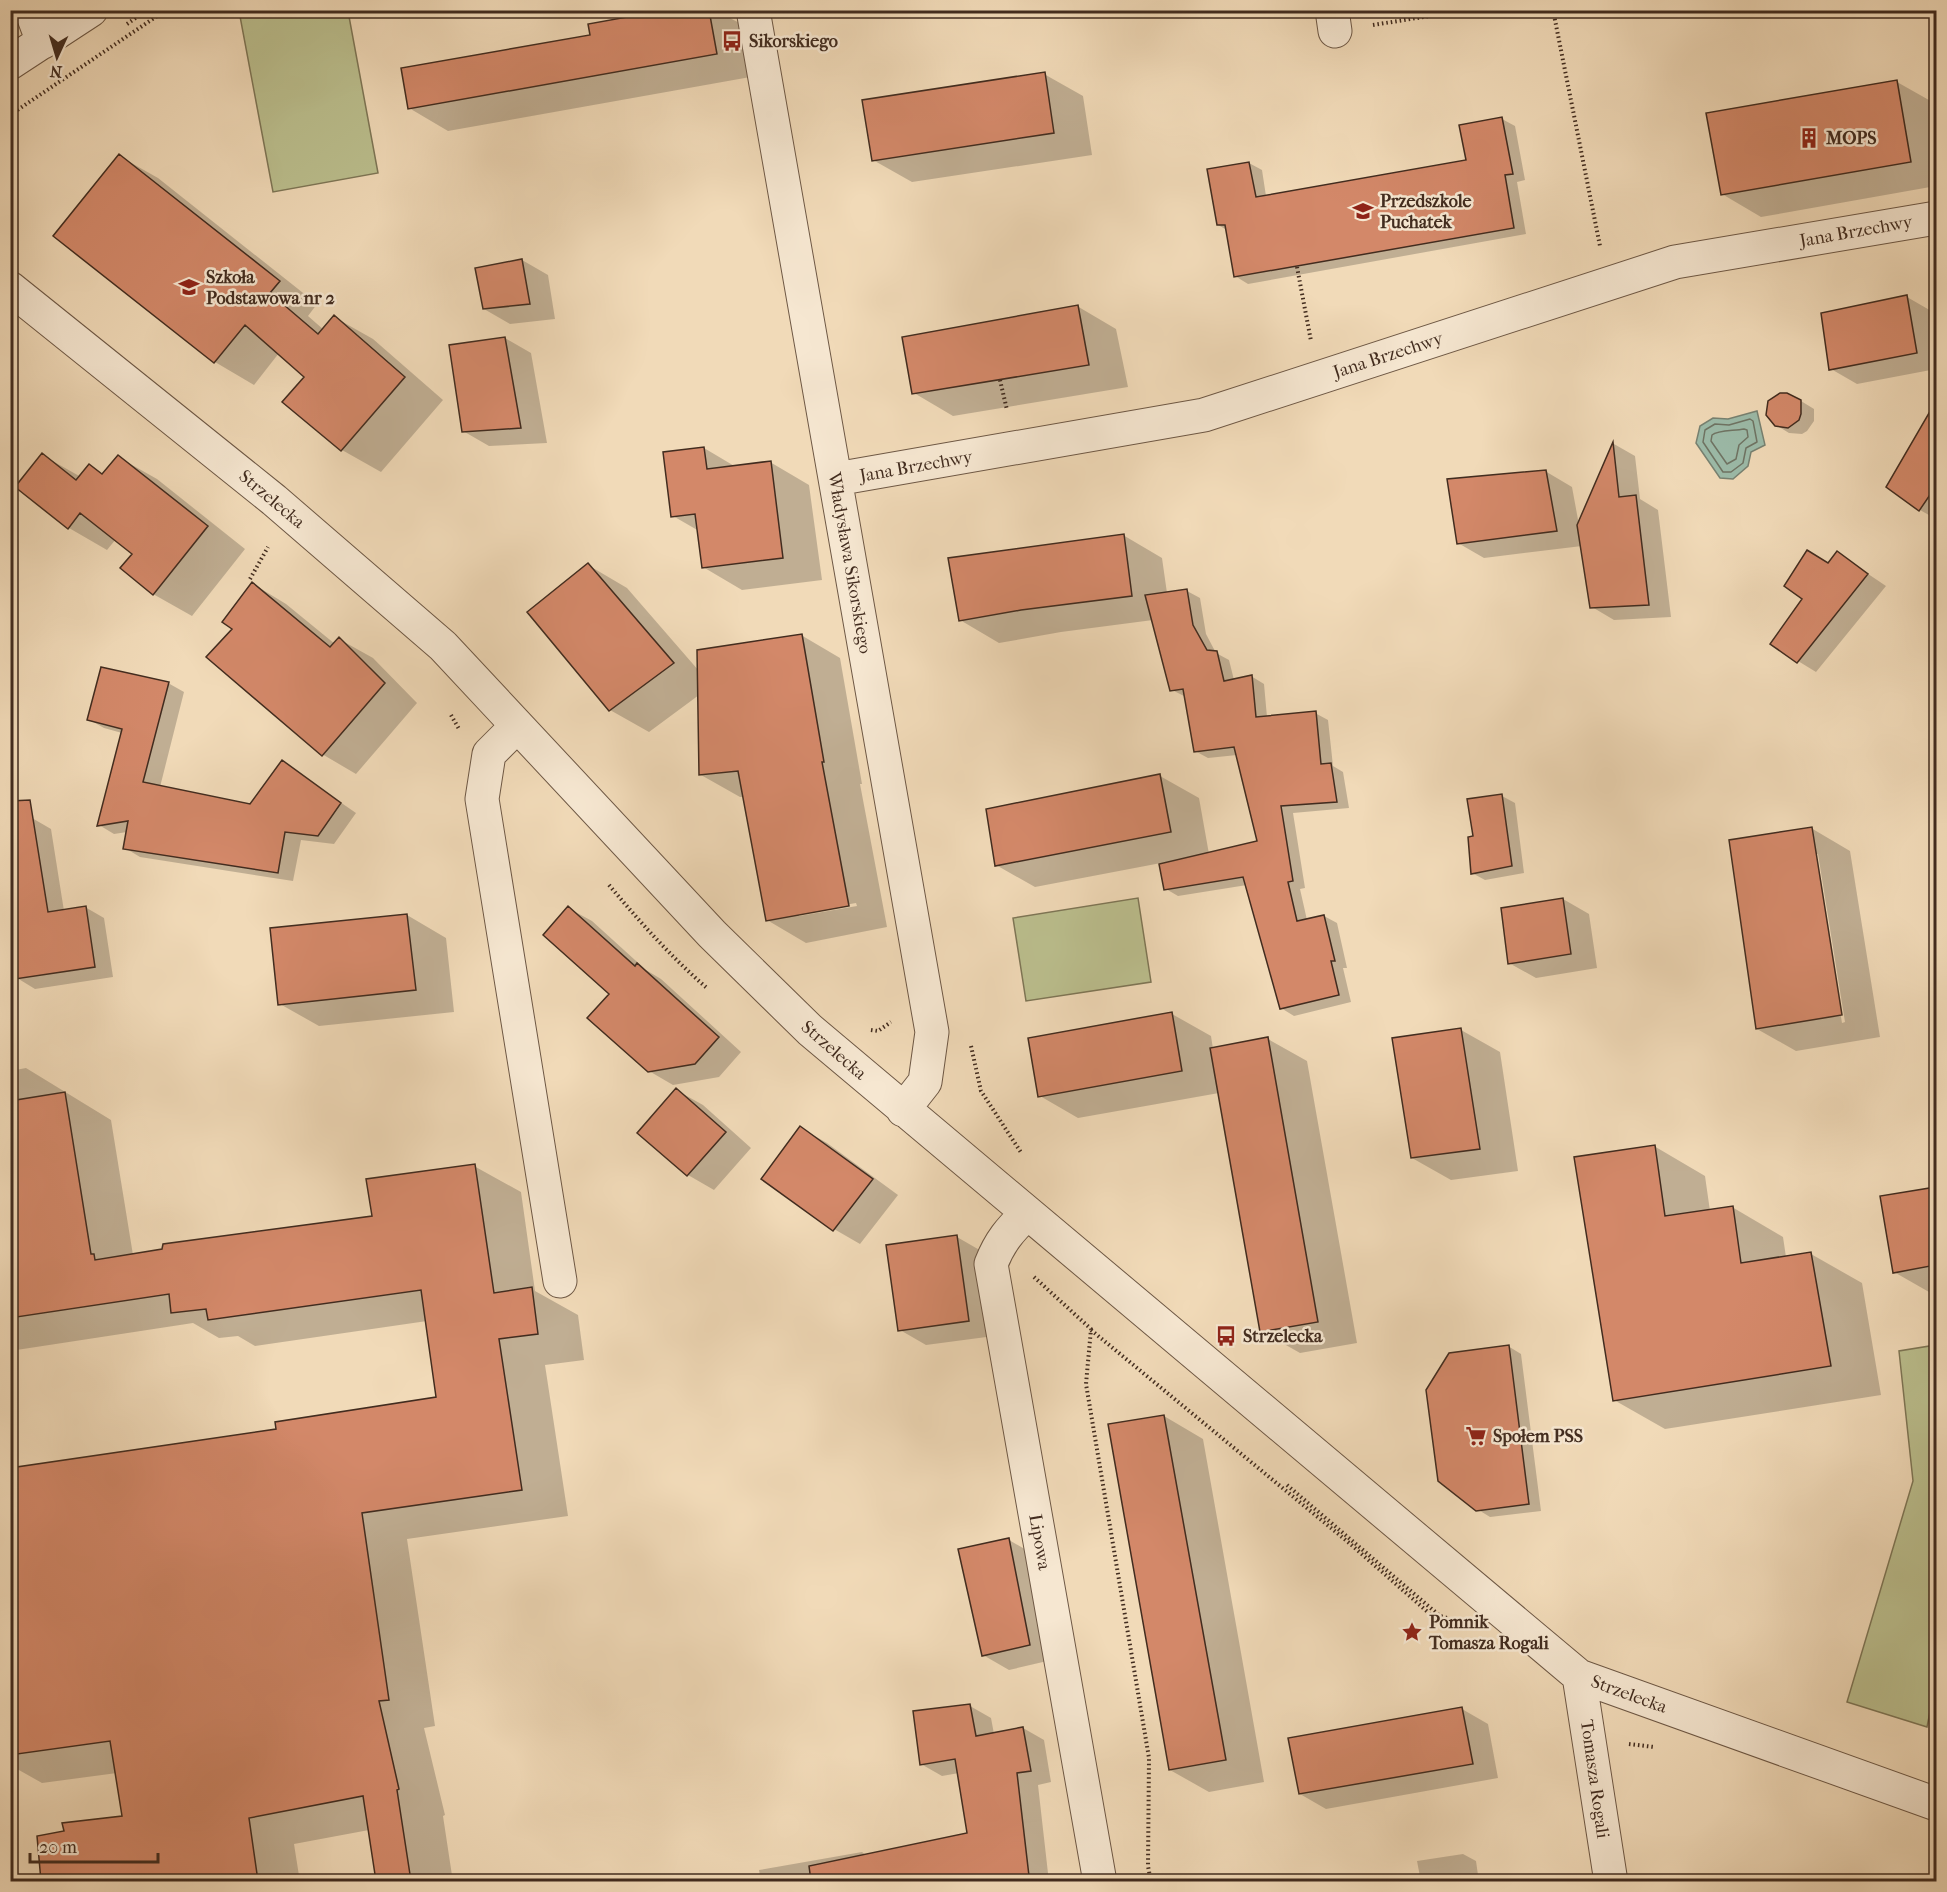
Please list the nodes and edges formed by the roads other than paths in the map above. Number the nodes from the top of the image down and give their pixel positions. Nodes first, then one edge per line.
1 (31, 10) edge
2 (91, 10) edge
3 (753, 10) edge
4 (43, 42) junction
5 (10, 63) edge
6 (1936, 218) edge
7 (10, 288) edge
8 (836, 479) junction
9 (517, 726) junction
10 (903, 1110) junction
11 (1027, 1213) junction
12 (560, 1281) dead end
13 (1579, 1676) junction
14 (1936, 1804) edge
15 (1100, 1881) edge
16 (1611, 1881) edge

1 - 4 street
2 - 4 street
3 - 8 street, Władysława Sikorskiego
4 - 5 street
6 - 8 street, Jana Brzechwy
7 - 9 street, Strzelecka
8 - 10 street, Władysława Sikorskiego
9 - 10 street, Strzelecka
9 - 12 street
10 - 11 street, Strzelecka
11 - 13 street, Strzelecka
11 - 15 street, Lipowa
13 - 14 street, Strzelecka
13 - 16 street, Tomasza Rogali

